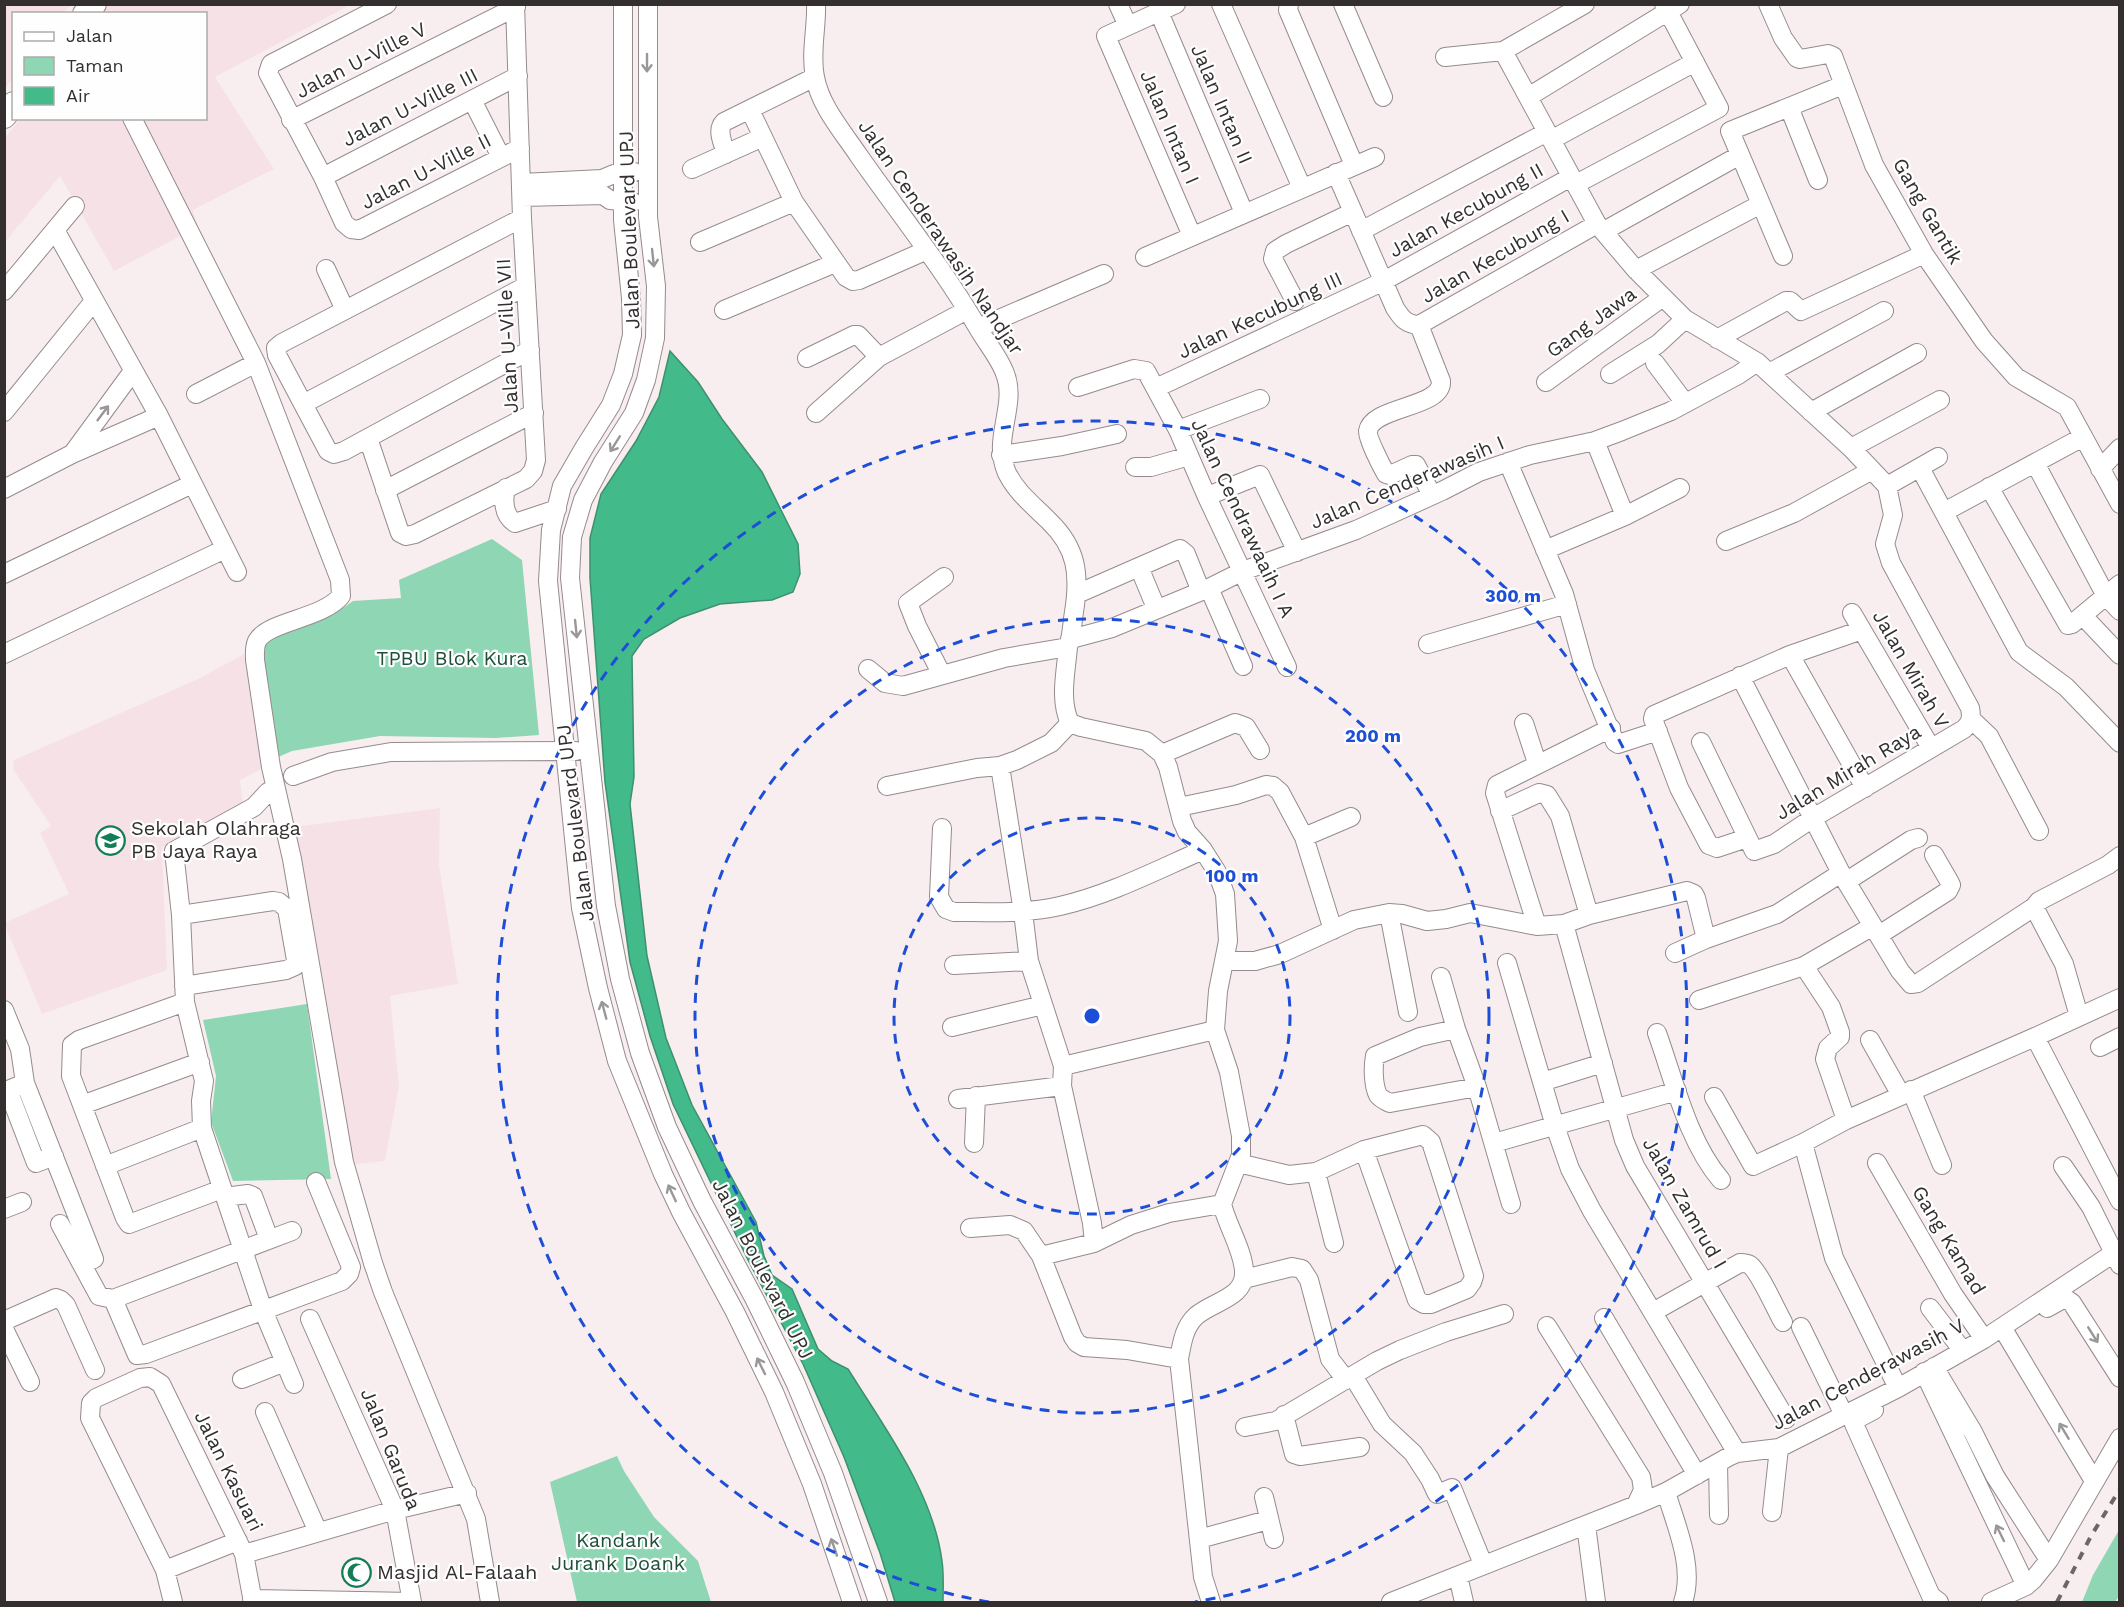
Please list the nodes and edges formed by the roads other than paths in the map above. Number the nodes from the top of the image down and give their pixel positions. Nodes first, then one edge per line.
1 (387, 4) edge
2 (623, 4) edge
3 (648, 4) edge
4 (816, 4) edge
5 (1118, 4) edge
6 (1176, 4) edge
7 (1221, 4) edge
8 (1289, 4) edge
9 (1343, 4) edge
10 (1585, 4) edge
11 (1768, 4) edge
12 (515, 6) edge
13 (1671, 7) edge
14 (1159, 12) junction
15 (1128, 26) junction
16 (1503, 51) junction
17 (1445, 57) dead end
18 (1695, 62) junction
19 (518, 76) junction
20 (815, 77) junction
21 (1843, 86) junction
22 (1528, 97) junction
23 (1383, 98) dead end
24 (472, 100) junction
25 (1789, 107) junction
26 (750, 110) junction
27 (133, 120) edge
28 (291, 120) junction
29 (1549, 136) junction
30 (763, 137) junction
31 (520, 148) junction
32 (726, 154) junction
33 (1740, 155) junction
34 (501, 157) junction
35 (1374, 157) dead end
36 (1354, 165) junction
37 (692, 169) dead end
38 (623, 171) junction
39 (648, 172) junction
40 (1336, 173) junction
41 (323, 177) junction
42 (1818, 180) dead end
43 (1574, 181) junction
44 (602, 187) junction
45 (1302, 188) junction
46 (522, 190) junction
47 (623, 202) junction
48 (648, 202) junction
49 (794, 202) junction
50 (1761, 204) junction
51 (75, 206) dead end
52 (1353, 212) junction
53 (1244, 213) junction
54 (522, 218) junction
55 (1600, 227) junction
56 (55, 230) junction
57 (1361, 231) junction
58 (1192, 236) junction
59 (700, 242) dead end
60 (927, 250) junction
61 (1924, 254) junction
62 (1784, 256) dead end
63 (1145, 257) dead end
64 (326, 269) dead end
65 (841, 270) junction
66 (1636, 270) junction
67 (1104, 274) dead end
68 (1382, 282) junction
69 (526, 286) junction
70 (4, 291) edge
71 (1663, 297) junction
72 (1295, 301) dead end
73 (94, 302) junction
74 (345, 310) junction
75 (724, 310) dead end
76 (967, 310) junction
77 (1884, 311) dead end
78 (1685, 319) junction
79 (1416, 325) junction
80 (978, 328) junction
81 (1717, 339) junction
82 (530, 350) junction
83 (1917, 353) dead end
84 (879, 357) junction
85 (807, 358) dead end
86 (256, 363) junction
87 (1655, 363) dead end
88 (1763, 368) junction
89 (134, 371) junction
90 (1610, 374) dead end
91 (1546, 382) dead end
92 (1077, 387) dead end
93 (1156, 388) junction
94 (196, 394) dead end
95 (1260, 399) dead end
96 (1940, 400) dead end
97 (1685, 403) junction
98 (303, 404) junction
99 (4, 412) edge
100 (1811, 412) junction
101 (534, 413) junction
102 (816, 413) dead end
103 (159, 417) junction
104 (1178, 430) junction
105 (1117, 434) dead end
106 (2083, 437) junction
107 (368, 438) junction
108 (1595, 441) junction
109 (1851, 448) junction
110 (2120, 448) edge
111 (72, 454) junction
112 (1002, 455) junction
113 (1189, 456) junction
114 (1938, 457) dead end
115 (1508, 462) junction
116 (2035, 463) junction
117 (1135, 467) dead end
118 (1920, 468) junction
119 (2100, 469) junction
120 (1872, 470) junction
121 (192, 484) junction
122 (1887, 486) junction
123 (1989, 487) junction
124 (506, 488) junction
125 (1680, 488) dead end
126 (4, 489) edge
127 (385, 490) junction
128 (1215, 494) dead end
129 (1432, 495) junction
130 (2120, 504) edge
131 (557, 509) junction
132 (1944, 512) junction
133 (1625, 516) junction
134 (1726, 541) dead end
135 (225, 549) junction
136 (1545, 550) junction
137 (1297, 552) junction
138 (1139, 567) junction
139 (1243, 571) junction
140 (237, 572) dead end
141 (4, 574) edge
142 (944, 577) dead end
143 (2120, 584) edge
144 (1203, 586) junction
145 (1077, 594) junction
146 (2106, 596) junction
147 (1154, 603) dead end
148 (1567, 604) junction
149 (2120, 611) edge
150 (1852, 613) dead end
151 (2083, 615) junction
152 (1862, 630) junction
153 (1069, 643) junction
154 (1428, 644) dead end
155 (5, 653) edge
156 (1790, 655) junction
157 (2120, 655) edge
158 (1243, 666) dead end
159 (1287, 667) dead end
160 (868, 669) dead end
161 (942, 675) junction
162 (1740, 676) junction
163 (1070, 723) junction
164 (1524, 723) dead end
165 (1967, 724) junction
166 (1611, 728) junction
167 (1658, 731) junction
168 (1701, 742) dead end
169 (2120, 743) edge
170 (1931, 748) junction
171 (1260, 750) dead end
172 (589, 751) junction
173 (567, 752) junction
174 (1162, 754) junction
175 (1538, 763) junction
176 (1000, 766) junction
177 (293, 776) dead end
178 (887, 786) dead end
179 (1865, 788) junction
180 (268, 792) dead end
181 (1179, 807) junction
182 (1500, 811) junction
183 (1351, 817) dead end
184 (1813, 818) junction
185 (942, 828) dead end
186 (2039, 831) dead end
187 (1304, 837) junction
188 (1918, 838) dead end
189 (1751, 845) junction
190 (1203, 850) junction
191 (1934, 855) dead end
192 (2120, 856) edge
193 (1844, 877) junction
194 (2034, 907) junction
195 (1023, 912) junction
196 (1389, 913) junction
197 (181, 915) junction
198 (1589, 915) junction
199 (1564, 924) junction
200 (1538, 926) junction
201 (1333, 930) junction
202 (1876, 931) junction
203 (1706, 939) junction
204 (1675, 953) dead end
205 (1029, 961) junction
206 (1225, 961) junction
207 (1507, 963) dead end
208 (954, 965) dead end
209 (1804, 966) junction
210 (1441, 977) dead end
211 (184, 994) junction
212 (1699, 1000) dead end
213 (2118, 1004) edge
214 (1043, 1005) junction
215 (4, 1010) edge
216 (1408, 1012) dead end
217 (2079, 1016) junction
218 (952, 1027) dead end
219 (1456, 1029) junction
220 (1215, 1030) junction
221 (1657, 1033) dead end
222 (2035, 1037) junction
223 (2120, 1037) edge
224 (1870, 1040) dead end
225 (2100, 1047) dead end
226 (200, 1062) junction
227 (1603, 1063) junction
228 (1063, 1066) junction
229 (1542, 1082) junction
230 (1062, 1086) junction
231 (1477, 1087) junction
232 (1677, 1090) junction
233 (1906, 1092) junction
234 (1714, 1096) dead end
235 (82, 1106) junction
236 (1615, 1108) junction
237 (1846, 1120) junction
238 (1555, 1126) junction
239 (202, 1128) junction
240 (974, 1143) dead end
241 (1494, 1143) junction
242 (1803, 1143) junction
243 (1364, 1150) junction
244 (1238, 1163) junction
245 (1877, 1163) dead end
246 (1942, 1165) dead end
247 (105, 1166) junction
248 (2063, 1166) dead end
249 (1316, 1172) junction
250 (1721, 1180) dead end
251 (316, 1182) dead end
252 (224, 1193) junction
253 (2120, 1201) edge
254 (1222, 1204) junction
255 (1511, 1204) dead end
256 (60, 1224) dead end
257 (970, 1228) dead end
258 (292, 1231) dead end
259 (269, 1239) junction
260 (1094, 1243) junction
261 (1334, 1243) dead end
262 (243, 1249) junction
263 (1041, 1256) junction
264 (2118, 1256) edge
265 (94, 1259) dead end
266 (1244, 1279) junction
267 (1704, 1282) junction
268 (112, 1299) junction
269 (1930, 1308) dead end
270 (263, 1310) junction
271 (1653, 1312) junction
272 (1504, 1314) dead end
273 (310, 1318) dead end
274 (1604, 1318) dead end
275 (4, 1321) edge
276 (1783, 1322) dead end
277 (1547, 1326) dead end
278 (1801, 1327) dead end
279 (4, 1329) edge
280 (2006, 1334) junction
281 (1984, 1339) junction
282 (1963, 1351) junction
283 (1179, 1359) junction
284 (285, 1362) junction
285 (95, 1370) dead end
286 (1931, 1374) junction
287 (1349, 1378) junction
288 (2120, 1378) edge
289 (242, 1379) dead end
290 (30, 1382) dead end
291 (294, 1384) dead end
292 (1898, 1388) junction
293 (265, 1412) dead end
294 (1284, 1415) junction
295 (1844, 1415) junction
296 (1953, 1415) junction
297 (1786, 1419) dead end
298 (1245, 1427) dead end
299 (2120, 1438) edge
300 (1360, 1447) dead end
301 (1779, 1448) junction
302 (1737, 1453) junction
303 (1718, 1462) junction
304 (1696, 1475) junction
305 (1995, 1476) junction
306 (2094, 1481) junction
307 (1977, 1485) junction
308 (1666, 1492) junction
309 (467, 1493) junction
310 (1264, 1497) dead end
311 (1636, 1504) junction
312 (395, 1510) junction
313 (1772, 1512) dead end
314 (1719, 1515) dead end
315 (1268, 1520) junction
316 (1586, 1525) junction
317 (318, 1532) junction
318 (1199, 1539) junction
319 (1274, 1539) dead end
320 (241, 1547) junction
321 (2049, 1560) junction
322 (1483, 1564) junction
323 (165, 1570) junction
324 (1458, 1576) junction
325 (2026, 1586) junction
326 (253, 1601) edge
327 (173, 1602) edge
328 (412, 1602) edge
329 (490, 1602) edge
330 (852, 1602) edge
331 (878, 1602) edge
332 (1211, 1602) edge
333 (1391, 1602) edge
334 (1464, 1602) edge
335 (1596, 1602) edge
336 (1683, 1602) edge
337 (1938, 1602) edge
338 (1991, 1602) edge

1 - 28 street
2 - 38 street, Jalan Boulevard UPJ
3 -> 39 street, Jalan Boulevard UPJ
4 - 20 street, Jalan Cenderawasih Nandjar
5 - 15 street
6 - 14 street
7 - 45 street
8 - 36 street
9 - 23 street
10 - 16 street
11 - 21 street, Gang Gantik
12 - 19 street, Jalan U-Ville VII
12 - 28 street, Jalan U-Ville V
13 - 18 street
13 - 22 street
14 - 15 street
14 - 53 street, Jalan Intan II
15 - 58 street, Jalan Intan I
16 - 17 street
16 - 22 street
18 - 29 street
18 - 43 street, Jalan Kecubung II
19 - 24 street, Jalan U-Ville III
19 - 31 street, Jalan U-Ville VII
20 - 26 street
20 - 60 street, Jalan Cenderawasih Nandjar
21 - 25 street
21 - 61 street, Gang Gantik
22 - 29 street
24 - 34 street
24 - 41 street, Jalan U-Ville III
25 - 33 street
25 - 42 street
26 - 30 street
26 - 32 street
27 - 86 street
28 - 41 street
29 - 43 street
29 - 57 street
30 - 32 street
30 - 49 street
31 - 34 street, Jalan U-Ville II
31 - 46 street, Jalan U-Ville VII
32 - 37 street
33 - 50 street
33 - 55 street, Jalan Kecubung I
34 - 41 street, Jalan U-Ville II
35 - 36 street
36 - 40 street
38 - 39 street
38 - 44 street
38 - 47 street, Jalan Boulevard UPJ
39 - 48 street, Jalan Boulevard UPJ
40 - 45 street
40 - 52 street
43 - 55 street
43 - 68 street, Jalan Kecubung II
44 - 46 street
44 - 47 street
45 - 53 street
46 - 54 street, Jalan U-Ville VII
47 - 48 street
47 - 131 street, Jalan Boulevard UPJ
48 -> 172 street, Jalan Boulevard UPJ
49 - 59 street
49 - 65 street
50 - 62 street
50 - 66 street
51 - 56 street
52 - 57 street
52 - 72 street
53 - 58 street
54 - 69 street, Jalan U-Ville VII
54 - 74 street
55 - 66 street
55 - 79 street, Jalan Kecubung I
56 - 70 street
56 - 73 street
57 - 68 street
58 - 63 street
60 - 65 street
60 - 76 street, Jalan Cenderawasih Nandjar
61 - 81 street
61 - 106 street, Gang Gantik
64 - 74 street
65 - 75 street
66 - 71 street
67 - 80 street
68 - 79 street
68 - 93 street, Jalan Kecubung III
69 - 82 street, Jalan U-Ville VII
69 - 98 street
71 - 78 street
71 - 91 street, Gang Jawa
73 - 89 street
73 - 99 street
74 - 98 street
76 - 80 street, Jalan Cenderawasih Nandjar
76 - 84 street
77 - 88 street, Jalan Cenderawasih I
78 - 81 street
78 - 90 street
79 - 129 street
80 - 112 street, Jalan Cenderawasih Nandjar
81 - 88 street
82 - 101 street, Jalan U-Ville VII
82 - 107 street
83 - 100 street
84 - 85 street
84 - 102 street
86 - 94 street
86 - 309 street
87 - 97 street
88 - 97 street, Jalan Cenderawasih I
88 - 100 street
89 - 103 street
111 -> 89 street
92 - 93 street, Jalan Cendrawaaih I A
93 - 104 street, Jalan Cendrawaaih I A
95 - 104 street
96 - 109 street
97 - 108 street, Jalan Cenderawasih I
98 - 107 street
100 - 109 street
101 - 124 street, Jalan U-Ville VII
101 - 127 street
103 - 111 street
103 - 121 street
104 - 113 street, Jalan Cendrawaaih I A
105 - 112 street
106 - 116 street
106 - 119 street, Gang Gantik
107 - 127 street
108 - 115 street, Jalan Cenderawasih I
108 - 133 street
109 - 120 street
110 - 119 street
111 - 126 street
112 - 145 street, Jalan Cenderawasih Nandjar
113 - 117 street
113 - 139 street, Jalan Cendrawaaih I A
114 - 118 street
115 - 129 street, Jalan Cenderawasih I
115 - 136 street
116 - 123 street
116 - 146 street
118 - 122 street
118 - 132 street
119 - 130 street, Gang Gantik
120 - 122 street
120 - 134 street
121 - 135 street
121 - 141 street
122 - 165 street
123 - 132 street
123 - 151 street
124 - 127 street
124 - 131 street
125 - 133 street
128 - 137 street
129 - 137 street, Jalan Cenderawasih I
131 - 173 street, Jalan Boulevard UPJ
132 - 169 street
133 - 136 street
135 - 140 street
135 - 155 street
136 - 148 street
137 - 139 street, Jalan Cenderawasih I
138 - 144 street
138 - 145 street
138 - 147 street
139 - 144 street, Jalan Cenderawasih I
139 - 159 street, Jalan Cendrawaaih I A
142 - 161 street
143 - 146 street
144 - 153 street, Jalan Cenderawasih I
144 - 158 street
145 - 153 street, Jalan Cenderawasih Nandjar
146 - 149 street
146 - 151 street
148 - 154 street
148 - 166 street
150 - 152 street, Jalan Mirah V
151 - 157 street
152 - 156 street
152 - 170 street, Jalan Mirah V
153 - 161 street, Jalan Cenderawasih I
153 - 163 street, Jalan Cenderawasih Nandjar
156 - 162 street
156 - 179 street
160 - 161 street, Jalan Cenderawasih I
162 - 167 street
162 - 184 street
163 - 174 street
163 - 176 street
164 - 175 street
165 - 170 street, Jalan Mirah Raya
165 - 186 street
166 - 167 street
166 - 175 street
167 - 189 street, Jalan Mirah Raya
168 - 189 street
170 - 179 street, Jalan Mirah Raya
171 - 174 street
172 - 173 street
172 - 331 street, Jalan Boulevard UPJ
173 - 177 street
330 -> 173 street, Jalan Boulevard UPJ
174 - 181 street
175 - 182 street
176 - 178 street
176 - 195 street
179 - 184 street, Jalan Mirah Raya
180 - 197 street
181 - 187 street
181 - 190 street
182 - 198 street
182 - 200 street
183 - 187 street
184 - 189 street, Jalan Mirah Raya
184 - 193 street
185 - 195 street
187 - 201 street
188 - 193 street
190 - 195 street
190 - 206 street
191 - 202 street
192 - 194 street
193 - 202 street
193 - 203 street
194 - 202 street
194 - 217 street
195 - 205 street
196 - 200 street
196 - 201 street
196 - 216 street
197 - 211 street
197 - 211 street
198 - 199 street
198 - 203 street
199 - 200 street
199 - 227 street, Jalan Zamrud I
201 - 206 street
202 - 209 street
203 - 204 street
205 - 208 street
205 - 214 street
206 - 220 street
207 - 229 street
209 - 212 street
209 - 237 street
210 - 219 street
211 - 226 street
211 - 235 street
213 - 217 street
214 - 218 street
214 - 228 street
215 - 265 street
217 - 222 street
219 - 231 street
219 - 231 street
220 - 228 street
220 - 244 street
221 - 232 street
222 - 233 street
222 - 253 street
223 - 225 street
224 - 233 street
226 - 235 street
226 - 239 street
227 - 229 street
227 - 236 street, Jalan Zamrud I
228 - 230 street
229 - 238 street
230 - 240 street
230 - 260 street
231 - 241 street
232 - 236 street
232 - 250 street
233 - 237 street
233 - 246 street
234 - 242 street
235 - 247 street
236 - 238 street
236 - 267 street, Jalan Zamrud I
237 - 242 street
238 - 241 street
238 - 271 street
239 - 247 street
239 - 252 street
241 - 255 street
242 - 292 street
243 - 243 street
243 - 249 street
244 - 249 street
244 - 254 street
245 - 281 street, Gang Kamad
247 - 252 street
248 - 264 street
249 - 261 street
251 - 270 street
252 - 259 street
252 - 262 street
254 - 260 street
254 - 266 street
256 - 268 street
257 - 263 street
258 - 259 street
259 - 262 street
260 - 263 street
262 - 268 street
262 - 270 street
263 - 283 street
264 - 281 street, Jalan Cenderawasih V
266 - 283 street
266 - 287 street
267 - 271 street
267 - 276 street
267 - 297 street, Jalan Zamrud I
268 - 270 street
269 - 282 street
270 - 284 street
271 - 302 street
272 - 287 street
273 - 312 street, Jalan Garuda
274 - 304 street
275 - 285 street
277 - 311 street
278 - 295 street
279 - 290 street
280 - 286 street
280 -> 288 street
306 -> 280 street
281 - 282 street, Jalan Cenderawasih V
282 - 286 street, Jalan Cenderawasih V
283 - 318 street
284 - 289 street
284 - 291 street
286 - 292 street, Jalan Cenderawasih V
286 - 296 street
286 - 337 street
287 - 294 street
287 - 322 street
292 - 295 street, Jalan Cenderawasih V
293 - 317 street
294 - 298 street
294 - 300 street
295 - 301 street, Jalan Cenderawasih V
296 - 305 street
296 - 307 street
299 - 306 street
301 - 302 street, Jalan Cenderawasih V
301 - 313 street
302 - 303 street, Jalan Cenderawasih V
303 - 304 street, Jalan Cenderawasih V
303 - 314 street
304 - 308 street, Jalan Cenderawasih V
305 - 307 street
305 - 321 street
306 - 321 street
325 -> 307 street
308 - 311 street, Jalan Cenderawasih V
308 - 336 street
309 - 312 street
309 - 329 street
310 - 315 street
311 - 316 street, Jalan Cenderawasih V
312 - 317 street
312 - 328 street, Jalan Garuda
315 - 318 street
315 - 319 street
316 - 322 street, Jalan Cenderawasih V
316 - 335 street
317 - 320 street
318 - 332 street
320 - 323 street
320 - 323 street, Jalan Kasuari
320 - 326 street, Jalan Kasuari
321 - 325 street
322 - 324 street, Jalan Cenderawasih V
323 - 327 street
324 - 333 street, Jalan Cenderawasih V
324 - 334 street
325 - 338 street
326 - 328 street

